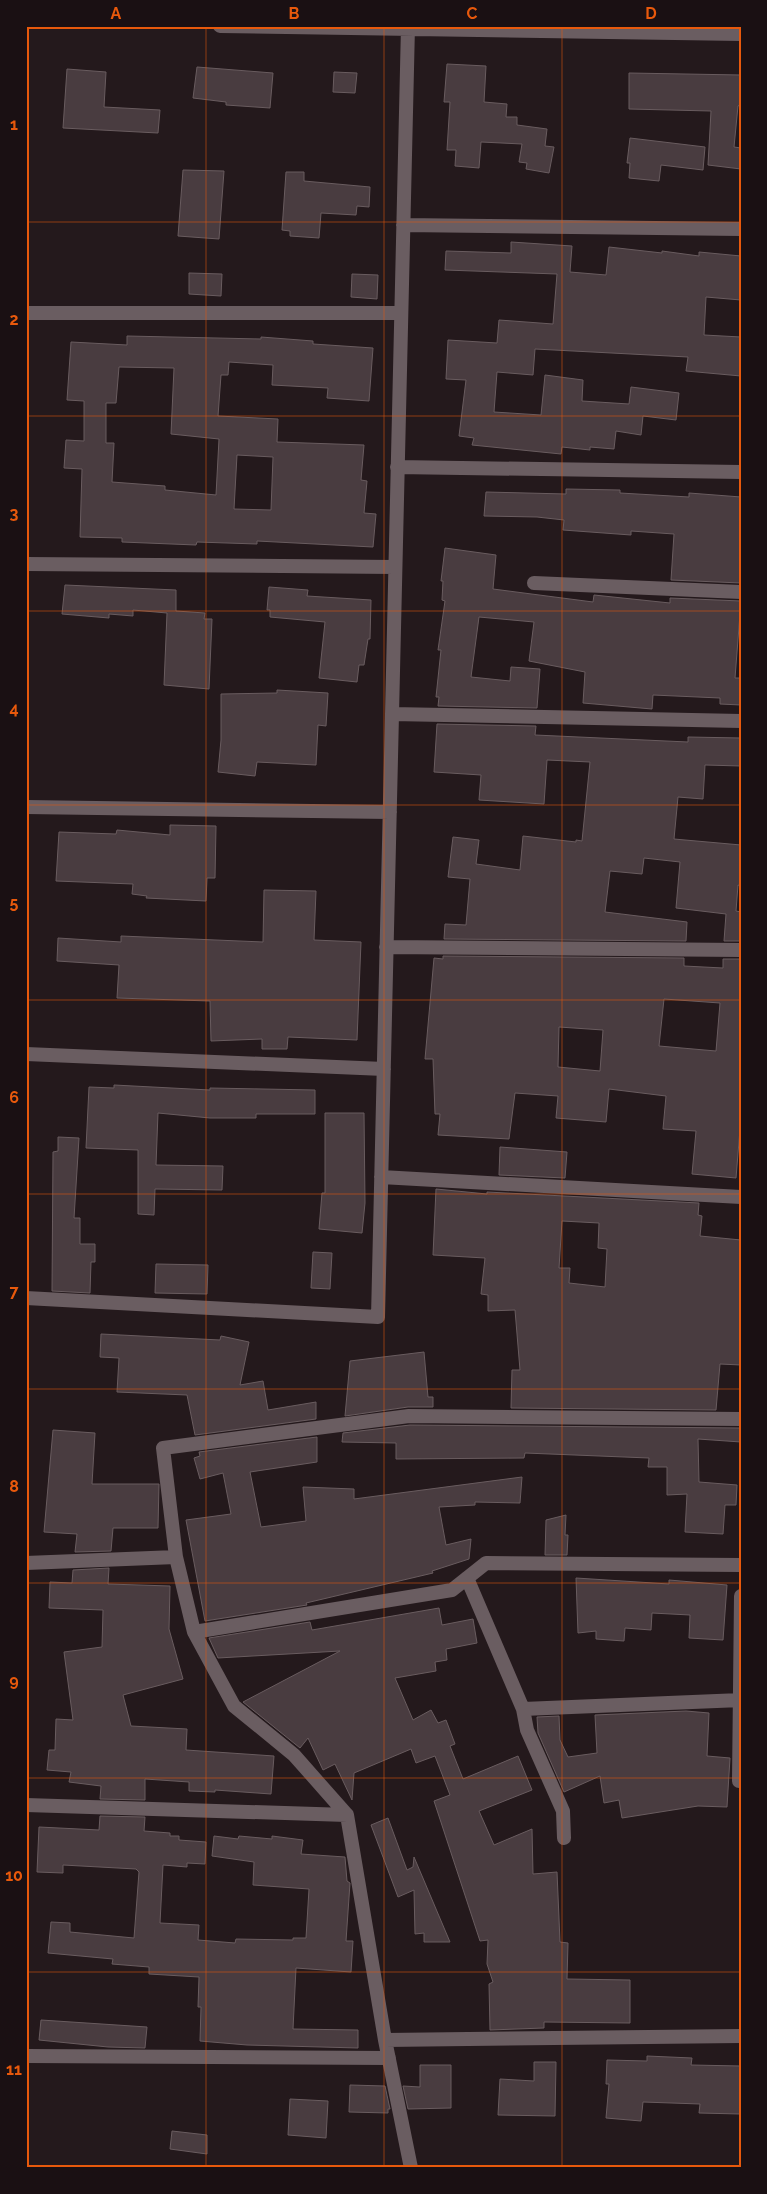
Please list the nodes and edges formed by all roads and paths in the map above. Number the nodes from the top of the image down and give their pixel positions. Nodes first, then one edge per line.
1 (220, 26) edge
2 (408, 28) edge
3 (741, 34) edge
4 (403, 226) junction
5 (741, 229) edge
6 (26, 313) edge
7 (401, 313) junction
8 (397, 467) junction
9 (741, 472) edge
10 (26, 564) edge
11 (395, 567) junction
12 (534, 583) dead end
13 (741, 592) edge
14 (392, 714) junction
15 (741, 721) edge
16 (26, 807) edge
17 (390, 812) junction
18 (386, 947) junction
19 (741, 950) edge
20 (26, 1054) edge
21 (384, 1069) junction
22 (381, 1177) junction
23 (741, 1197) edge
24 (26, 1298) edge
25 (741, 1419) edge
26 (176, 1557) junction
27 (26, 1564) edge
28 (741, 1565) edge
29 (467, 1578) junction
30 (741, 1596) edge
31 (194, 1632) junction
32 (740, 1700) edge
33 (523, 1710) junction
34 (739, 1781) dead end
35 (26, 1805) edge
36 (347, 1814) junction
37 (564, 1838) dead end
38 (741, 2036) edge
39 (385, 2040) junction
40 (26, 2056) edge
41 (389, 2058) junction
42 (411, 2168) edge

1 - 2 street
2 - 3 street
2 - 4 street
4 - 5 street
4 - 7 street
6 - 7 street
7 - 8 street
8 - 9 street
8 - 11 street
10 - 11 street
11 - 14 street
12 - 13 street
14 - 15 street
14 - 17 street
16 - 17 street
17 - 18 street
18 - 19 street
18 - 21 street
20 - 21 street
21 - 22 street
22 - 23 street
22 - 24 street
25 - 26 street
26 - 27 street
26 - 31 street
28 - 29 street
29 - 31 street
29 - 33 street
30 - 32 street
31 - 36 street
32 - 33 street
32 - 34 street
33 - 37 street
35 - 36 street
36 - 39 street
38 - 39 street
39 - 41 street
40 - 41 street
41 - 42 street

